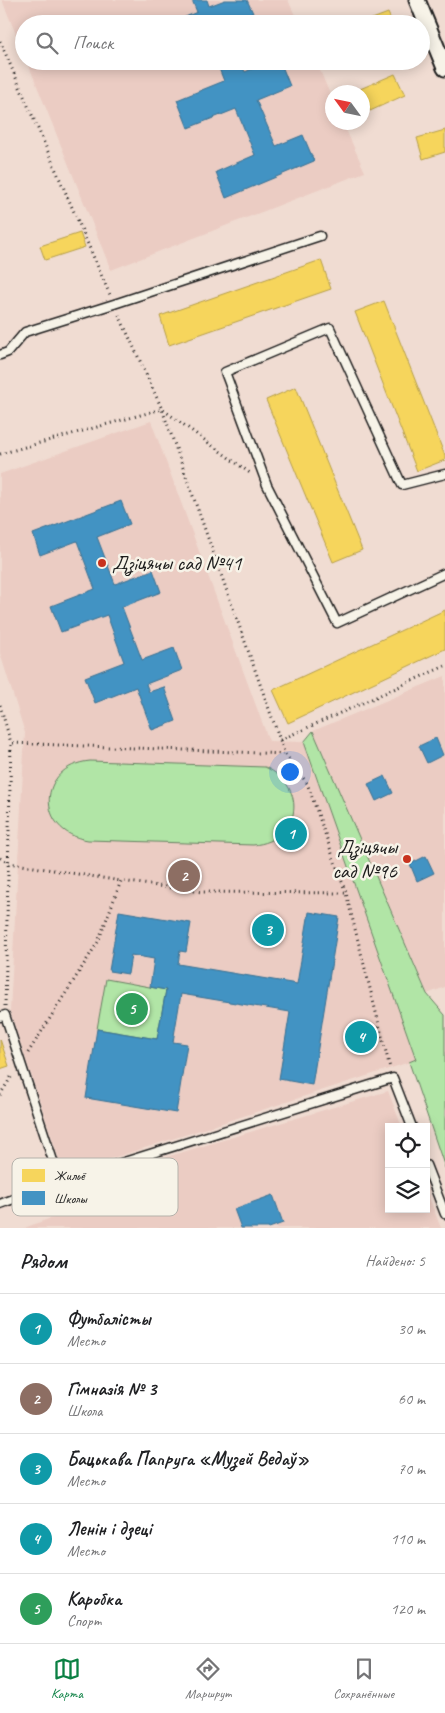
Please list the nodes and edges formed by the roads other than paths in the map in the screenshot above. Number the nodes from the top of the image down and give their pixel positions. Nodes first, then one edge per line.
1 (417, 0) edge
2 (423, 15) edge
3 (430, 32) edge
4 (445, 68) edge
5 (320, 236) dead end
6 (0, 355) edge
7 (445, 474) edge
8 (445, 573) edge
9 (2, 1016) edge
10 (410, 1123) edge
11 (52, 1158) edge
12 (137, 1158) edge
13 (427, 1168) edge
14 (12, 1200) edge
15 (0, 1204) edge
16 (445, 1214) edge

1 - 2 street
3 - 4 street
5 - 6 lane
7 - 8 lane
9 - 11 lane
10 - 12 lane
13 - 16 lane
14 - 15 lane

